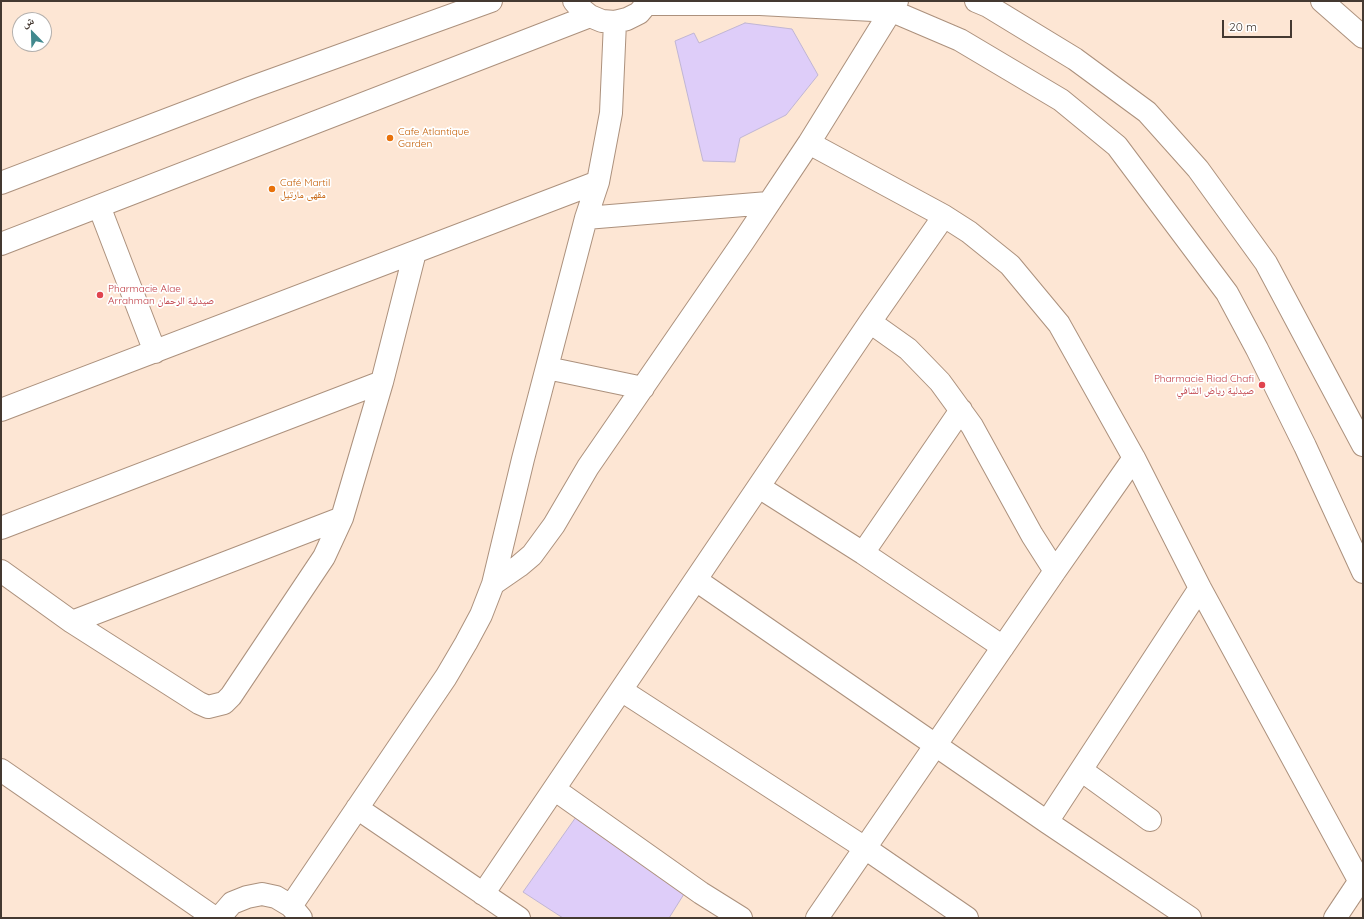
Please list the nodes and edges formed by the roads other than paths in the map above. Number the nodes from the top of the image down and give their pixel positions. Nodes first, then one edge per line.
1 (491, 1) edge
2 (574, 1) edge
3 (976, 1) edge
4 (1322, 1) edge
5 (649, 2) edge
6 (894, 6) edge
7 (590, 16) junction
8 (615, 22) junction
9 (1363, 37) edge
10 (809, 143) junction
11 (598, 182) junction
12 (1, 183) edge
13 (768, 203) junction
14 (99, 206) junction
15 (944, 216) junction
16 (586, 218) junction
17 (1, 244) edge
18 (415, 252) junction
19 (870, 322) junction
20 (155, 352) junction
21 (547, 368) junction
22 (382, 382) junction
23 (643, 388) junction
24 (1, 410) edge
25 (961, 410) junction
26 (1363, 445) edge
27 (1134, 458) junction
28 (759, 487) junction
29 (342, 518) junction
30 (1, 528) edge
31 (863, 553) junction
32 (1, 571) edge
33 (1055, 571) junction
34 (1363, 572) edge
35 (696, 580) junction
36 (493, 584) junction
37 (1200, 588) junction
38 (72, 622) junction
39 (1003, 647) junction
40 (621, 690) junction
41 (936, 745) junction
42 (1, 770) edge
43 (1081, 770) junction
44 (554, 789) junction
45 (357, 808) junction
46 (1150, 820) dead end
47 (1047, 822) junction
48 (865, 848) junction
49 (1361, 879) edge
50 (483, 894) junction
51 (296, 912) edge
52 (215, 918) edge
53 (219, 918) edge
54 (519, 918) edge
55 (741, 918) edge
56 (817, 918) edge
57 (967, 918) edge
58 (1190, 918) edge
59 (1335, 918) edge

1 - 12 street
2 - 7 street
3 - 26 street
4 - 9 street
5 - 6 street
5 - 8 street
6 - 10 street
6 - 34 street
7 - 8 street
7 - 14 street
8 - 11 street
10 - 13 street
10 - 15 street
11 - 16 street
11 - 18 street
13 - 16 street
13 - 23 street
14 - 17 street
14 - 20 street
15 - 19 street
15 - 27 street
16 - 21 street
18 - 20 street
18 - 22 street
19 - 25 street
19 - 28 street
20 - 24 street
21 - 23 street
21 - 36 street
22 - 29 street
22 - 30 street
23 - 36 street
25 - 31 street
25 - 33 street
27 - 33 street
27 - 37 street
28 - 31 street
28 - 35 street
29 - 38 street
29 - 38 street
31 - 39 street
32 - 38 street
33 - 39 street
35 - 40 street
35 - 41 street
36 - 45 street
37 - 43 street
37 - 49 street
39 - 41 street
40 - 44 street
40 - 48 street
41 - 47 street
41 - 48 street
42 - 52 street
43 - 46 street
43 - 47 street
44 - 50 street
44 - 55 street
45 - 50 street
45 - 51 street
47 - 58 street
48 - 56 street
48 - 57 street
49 - 59 street
50 - 54 street
51 - 53 street

